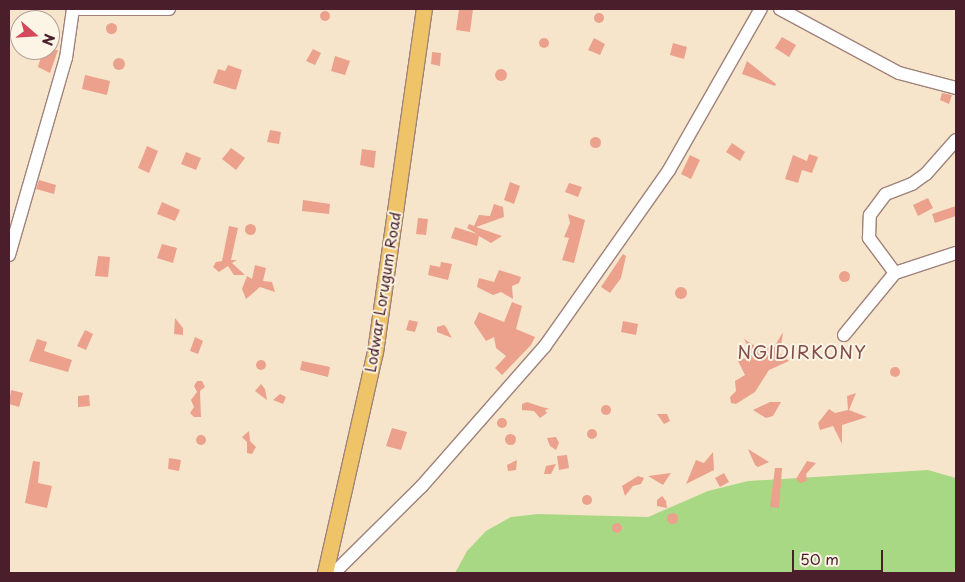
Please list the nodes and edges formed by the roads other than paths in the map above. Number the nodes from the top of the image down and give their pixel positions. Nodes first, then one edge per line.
1 (73, 9) edge
2 (169, 9) edge
3 (424, 9) edge
4 (761, 9) edge
5 (780, 9) edge
6 (956, 88) edge
7 (956, 140) edge
8 (956, 252) edge
9 (9, 255) edge
10 (895, 273) junction
11 (844, 335) dead end
12 (324, 573) edge
13 (334, 573) edge

1 - 2 street
1 - 9 street
3 - 12 main road, Lodwar Lorugum Road
4 - 13 street
5 - 6 street
7 - 10 street
8 - 10 street
10 - 11 street

